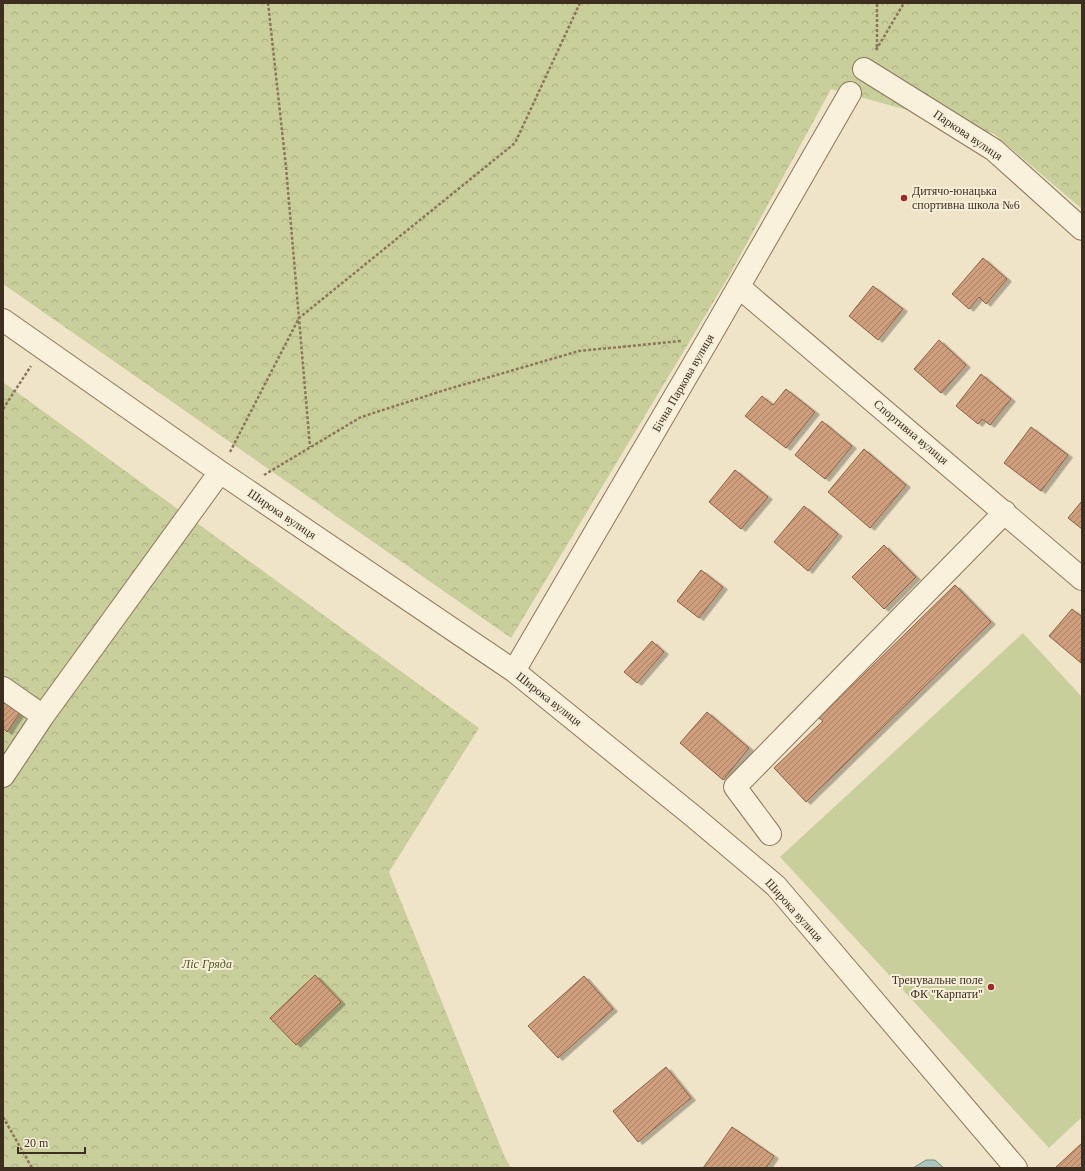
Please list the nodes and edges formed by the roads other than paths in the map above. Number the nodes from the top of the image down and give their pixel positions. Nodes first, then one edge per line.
1 (864, 69) dead end
2 (850, 93) dead end
3 (1082, 229) edge
4 (739, 287) junction
5 (3, 320) edge
6 (220, 472) junction
7 (1005, 512) junction
8 (1082, 579) edge
9 (514, 671) junction
10 (3, 688) edge
11 (43, 716) junction
12 (3, 776) edge
13 (770, 834) dead end
14 (1016, 1168) edge

1 - 3 street, Паркова вулиця
2 - 4 street, Бічна Паркова вулиця
4 - 7 street, Спортивна вулиця
4 - 9 street, Бічна Паркова вулиця
5 - 6 street, Широка вулиця
6 - 9 street, Широка вулиця
6 - 11 street
7 - 8 street, Спортивна вулиця
7 - 13 street
9 - 14 street, Широка вулиця
10 - 11 street
11 - 12 street

